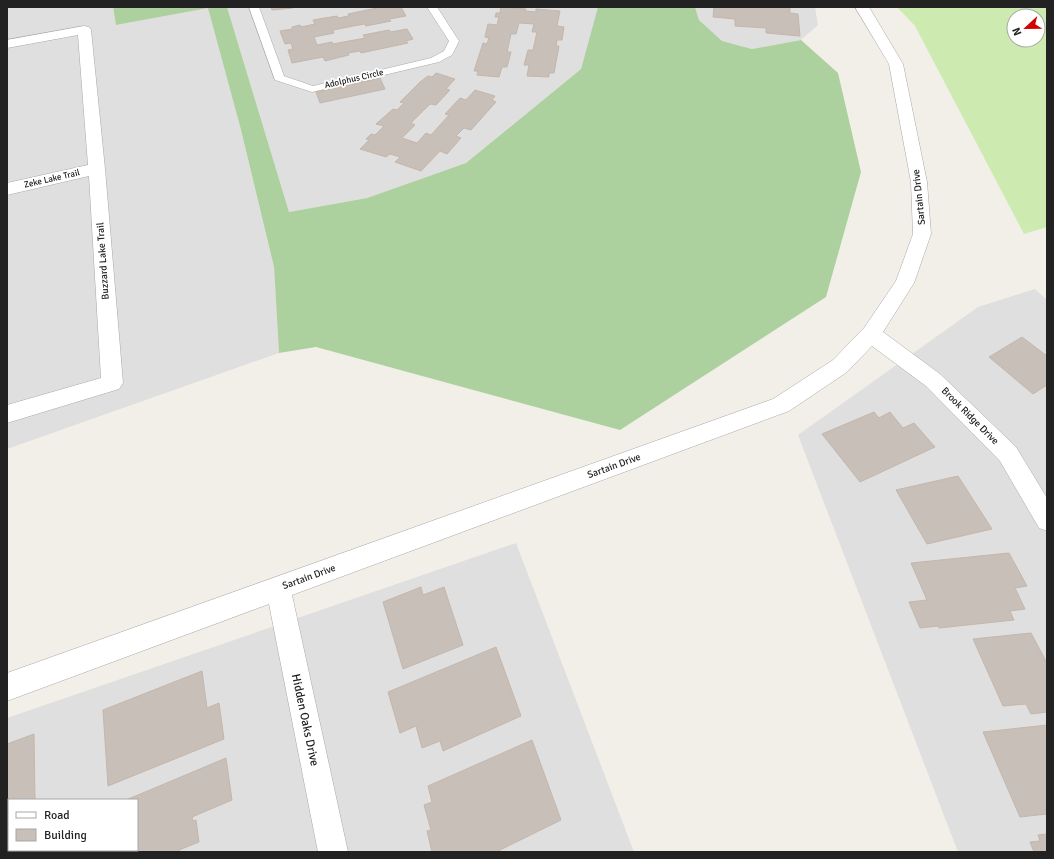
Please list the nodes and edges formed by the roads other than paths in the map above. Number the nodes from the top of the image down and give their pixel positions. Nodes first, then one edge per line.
1 (254, 7) edge
2 (432, 7) edge
3 (862, 7) edge
4 (7, 44) edge
5 (96, 169) junction
6 (7, 189) edge
7 (871, 334) junction
8 (7, 414) edge
9 (1047, 520) edge
10 (278, 588) junction
11 (7, 687) edge
12 (333, 852) edge

1 - 2 lane, Adolphus Circle
3 - 7 street, Sartain Drive
4 - 5 street, Buzzard Lake Trail
5 - 6 street, Zeke Lake Trail
5 - 8 street, Buzzard Lake Trail
7 - 9 street, Brook Ridge Drive
7 - 10 street, Sartain Drive
10 - 11 street, Sartain Drive
10 - 12 street, Hidden Oaks Drive

